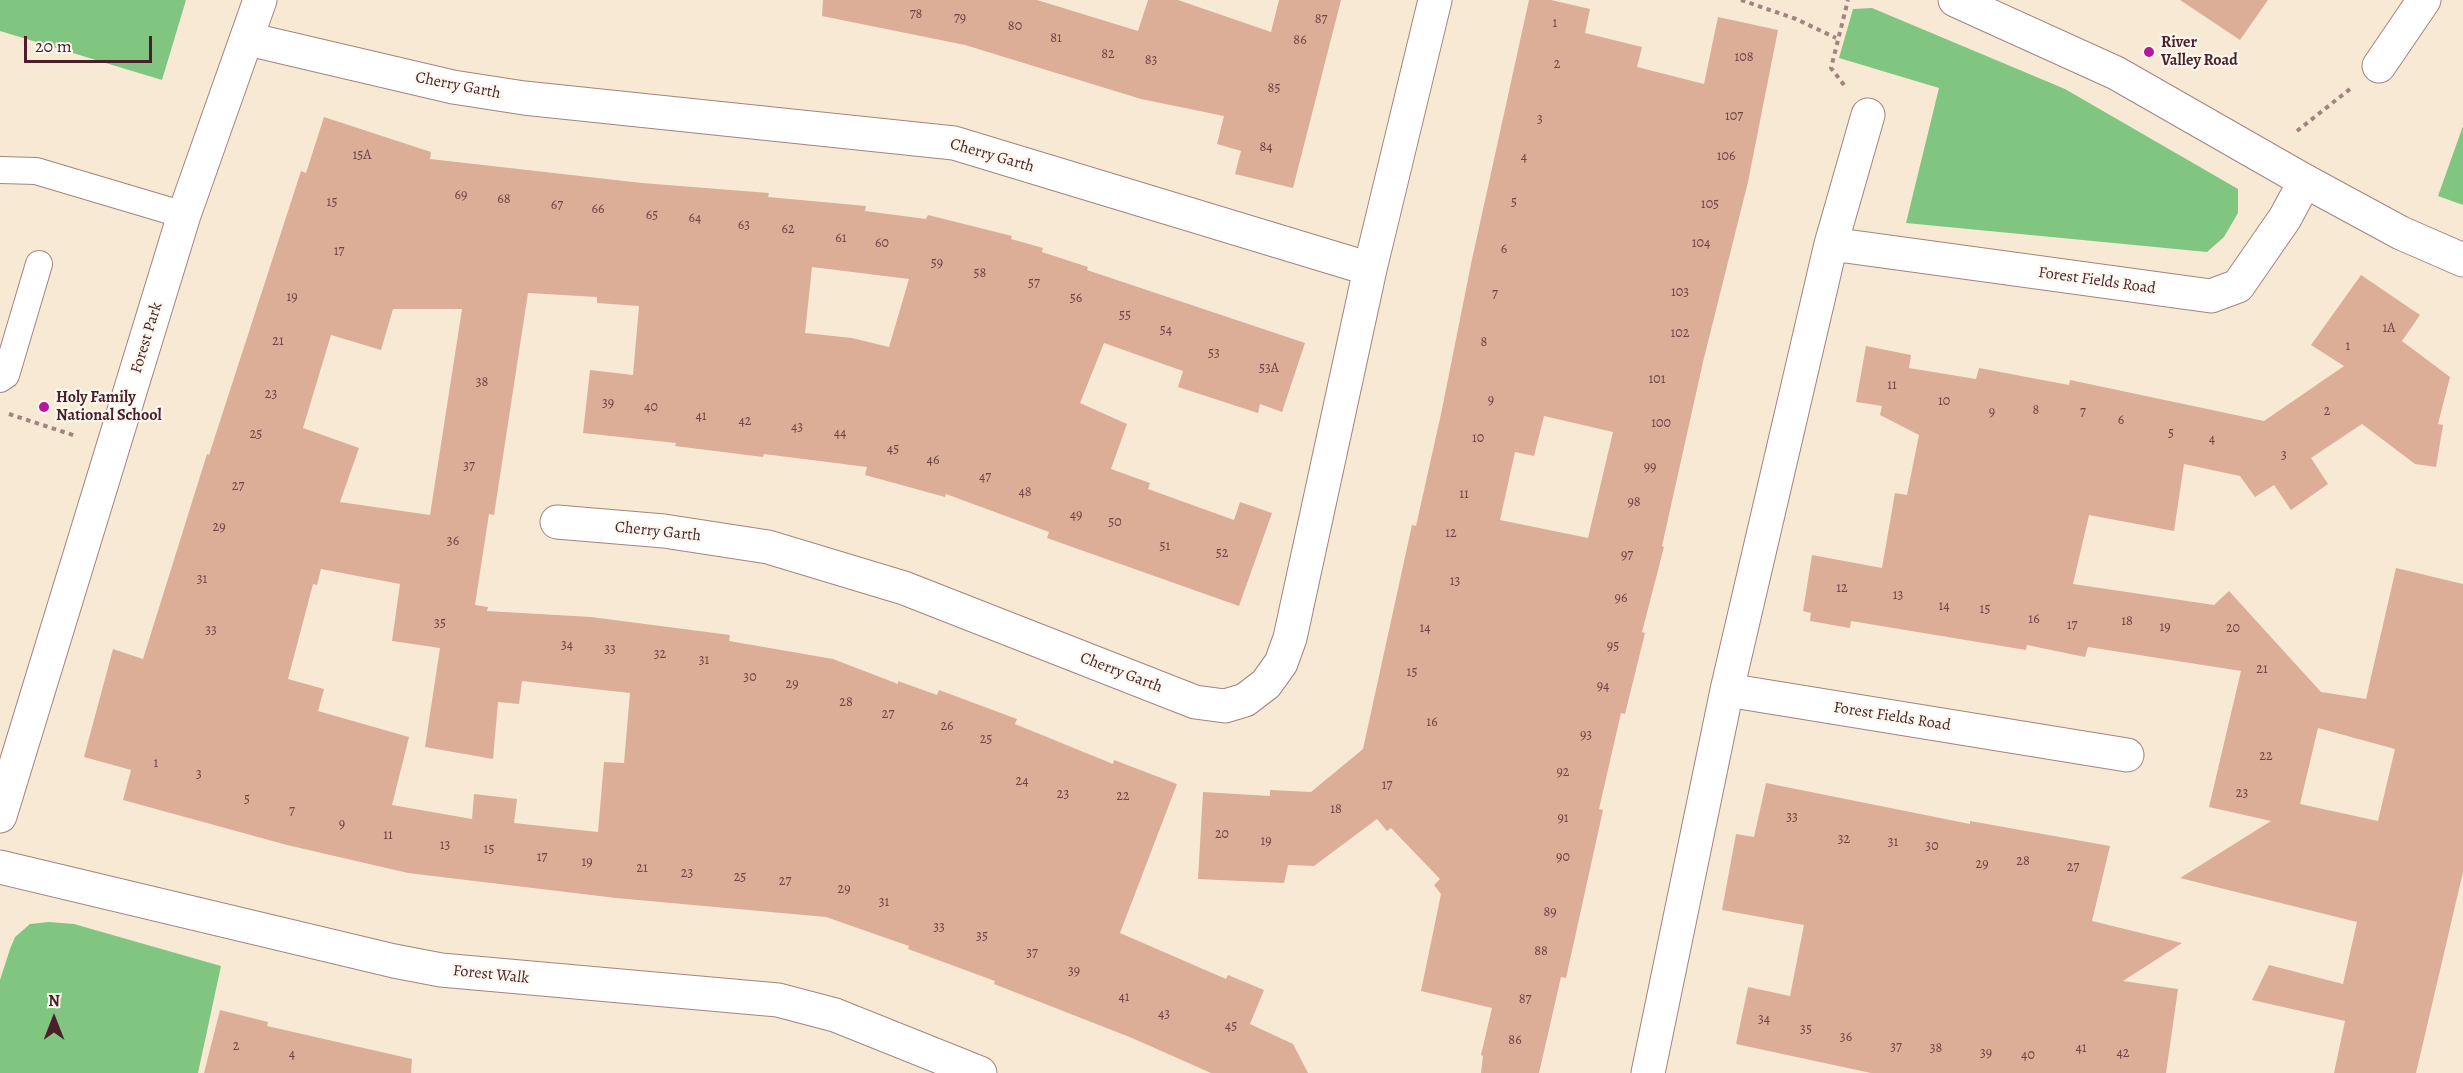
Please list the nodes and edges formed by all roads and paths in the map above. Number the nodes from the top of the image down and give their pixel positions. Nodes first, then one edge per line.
1 (260, 0) edge
2 (1435, 0) edge
3 (1741, 0) edge
4 (1848, 0) edge
5 (1955, 0) edge
6 (2424, 0) edge
7 (1836, 38) junction
8 (248, 39) junction
9 (2379, 66) joint
10 (1868, 115) joint
11 (0, 170) edge
12 (2305, 181) junction
13 (184, 215) junction
14 (1831, 244) junction
15 (2463, 260) edge
16 (39, 264) dead end
17 (1370, 269) junction
18 (0, 379) edge
19 (0, 411) edge
20 (83, 438) dead end
21 (557, 522) dead end
22 (1728, 690) junction
23 (2127, 755) dead end
24 (0, 816) edge
25 (0, 867) edge
26 (980, 1073) edge
27 (1648, 1073) edge

1 - 8 street, Forest Park
2 - 17 street, Cherry Garth
3 - 7 path
4 - 7 path
5 - 12 street
6 - 9 street
7 - 10 path
8 - 13 street, Forest Park
8 - 17 street, Cherry Garth
9 - 12 path
10 - 14 street
11 - 13 lane
12 - 14 street, Forest Fields Road
12 - 15 street
13 - 24 street, Forest Park
14 - 22 street
16 - 18 lane
17 - 21 street, Cherry Garth
19 - 20 path
22 - 23 street, Forest Fields Road
22 - 27 street
25 - 26 street, Forest Walk

